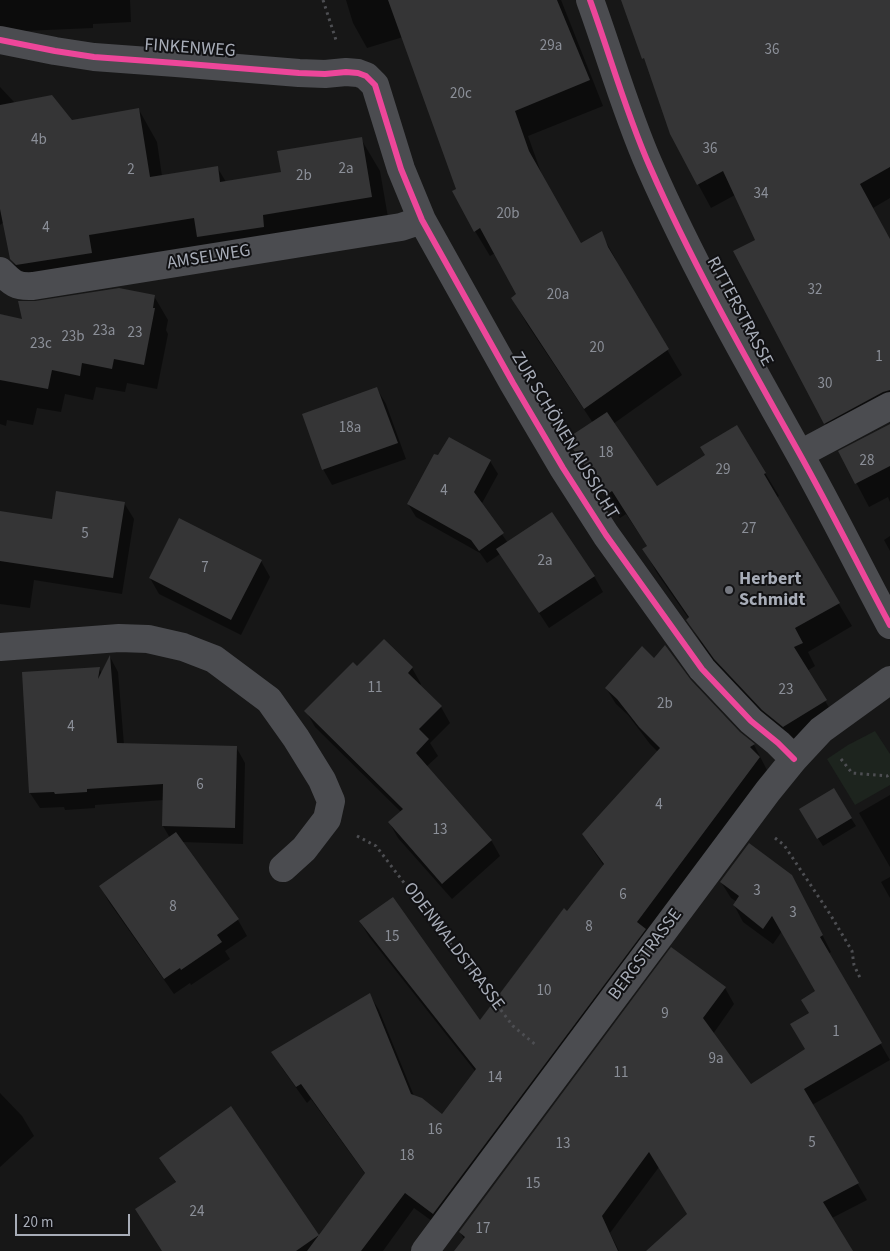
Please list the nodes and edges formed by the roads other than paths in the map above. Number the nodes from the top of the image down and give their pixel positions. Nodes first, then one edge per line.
1 (590, 0) edge
2 (0, 40) edge
3 (375, 85) joint
4 (422, 220) junction
5 (0, 272) edge
6 (890, 406) edge
7 (800, 454) junction
8 (890, 624) edge
9 (0, 647) edge
10 (890, 680) edge
11 (794, 759) junction
12 (283, 868) dead end
13 (424, 1251) edge

1 - 7 street, RITTERSTRASSE
2 - 3 street, FINKENWEG
3 - 4 street, ZUR SCHÖNEN AUSSICHT
4 - 5 street, AMSELWEG
4 - 11 street, ZUR SCHÖNEN AUSSICHT
6 - 7 street
7 - 8 street, RITTERSTRASSE
9 - 12 street
10 - 11 street, BERGSTRASSE
11 - 13 street, BERGSTRASSE

